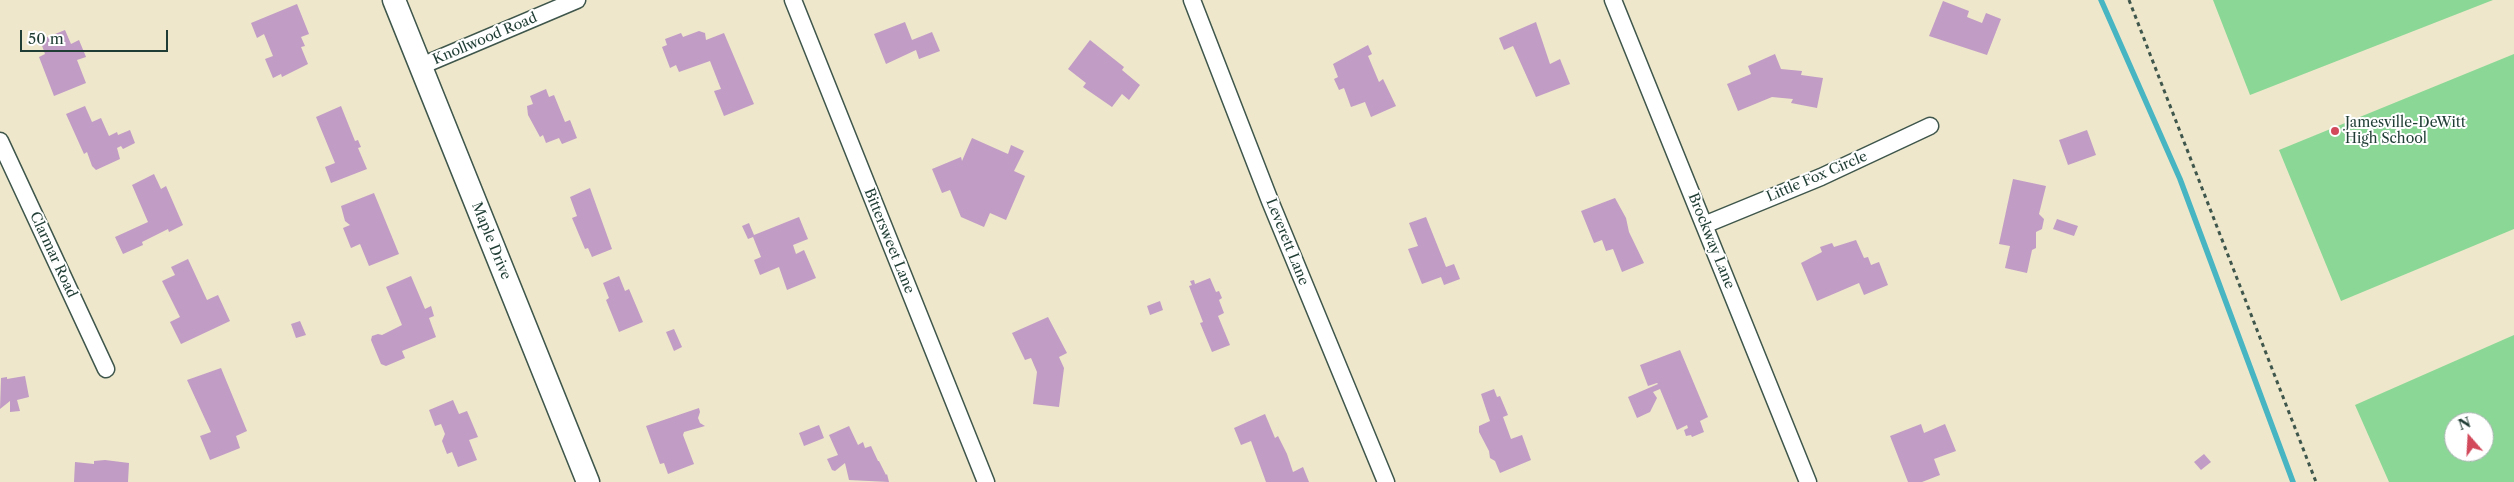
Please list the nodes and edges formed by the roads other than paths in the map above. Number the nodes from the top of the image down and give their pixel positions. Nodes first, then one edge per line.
1 (394, 0) edge
2 (577, 0) edge
3 (793, 0) edge
4 (1192, 0) edge
5 (1613, 0) edge
6 (421, 66) junction
7 (1930, 126) dead end
8 (0, 141) edge
9 (1704, 225) junction
10 (106, 369) dead end
11 (588, 482) edge
12 (986, 482) edge
13 (1386, 482) edge
14 (1808, 482) edge

1 - 6 street, Maple Drive
2 - 6 street, Knollwood Road
3 - 12 street, Bittersweet Lane
4 - 13 street, Leverett Lane
5 - 9 street, Brockway Lane
6 - 11 street, Maple Drive
7 - 9 street, Little Fox Circle
8 - 10 street, Clarmar Road
9 - 14 street, Brockway Lane

